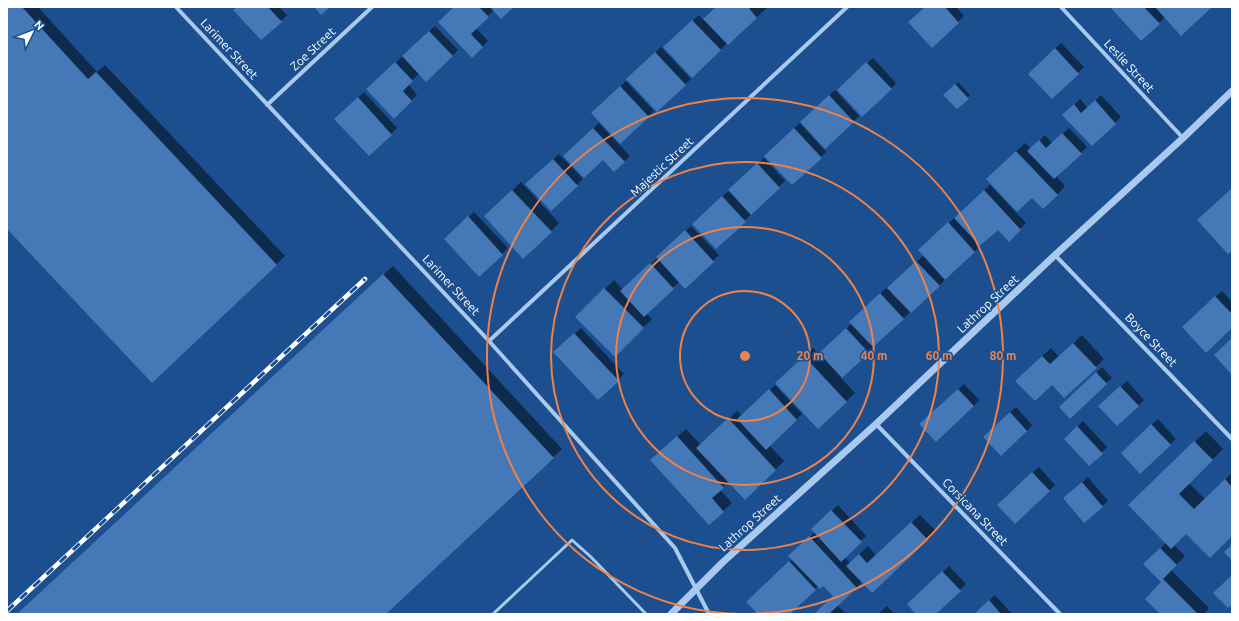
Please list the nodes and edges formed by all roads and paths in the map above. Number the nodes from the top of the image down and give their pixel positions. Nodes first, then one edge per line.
1 (176, 7) edge
2 (372, 7) edge
3 (848, 7) edge
4 (1061, 7) edge
5 (1232, 91) edge
6 (267, 105) junction
7 (1183, 138) junction
8 (1055, 255) junction
9 (489, 341) junction
10 (876, 424) junction
11 (1232, 439) edge
12 (696, 589) junction
13 (493, 614) edge
14 (646, 614) edge
15 (671, 614) edge
16 (709, 614) edge
17 (1060, 614) edge

1 - 6 street, Larimer Street
2 - 6 street, Zoe Street
3 - 9 street, Majestic Street
4 - 7 street, Leslie Street
5 - 7 street, Lathrop Street
6 - 9 street, Larimer Street
7 - 8 street, Lathrop Street
8 - 10 street, Lathrop Street
8 - 11 street, Boyce Street
9 - 12 street, Larimer Street
10 - 12 street, Lathrop Street
10 - 17 street, Corsicana Street
12 - 15 street, Lathrop Street
12 - 16 street, Larimer Street
13 - 14 lane

